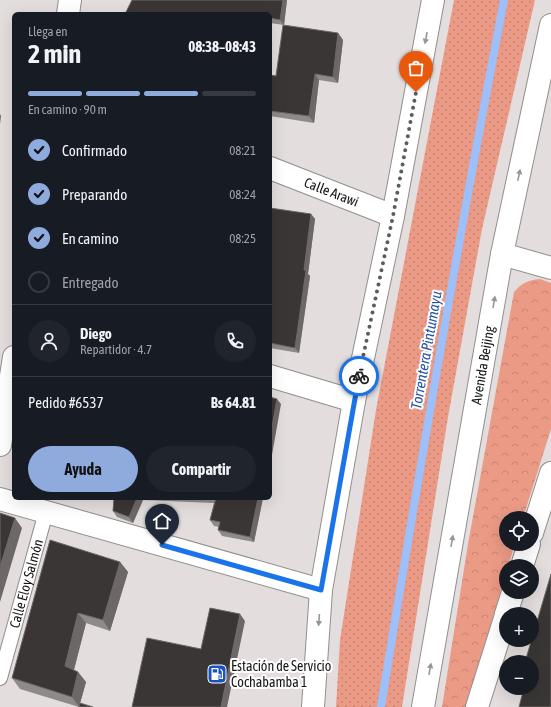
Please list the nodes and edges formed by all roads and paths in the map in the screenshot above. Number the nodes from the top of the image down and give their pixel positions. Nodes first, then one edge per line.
1 (70, 0) edge
2 (433, 0) edge
3 (68, 12) edge
4 (551, 25) edge
5 (272, 169) edge
6 (393, 216) junction
7 (502, 254) junction
8 (551, 268) edge
9 (12, 370) edge
10 (272, 377) edge
11 (354, 401) junction
12 (0, 445) edge
13 (551, 473) edge
14 (0, 499) edge
15 (539, 511) edge
16 (46, 512) junction
17 (321, 590) junction
18 (499, 637) edge
19 (0, 678) edge
20 (313, 707) edge
21 (423, 707) edge
22 (477, 707) edge

1 - 3 main road
2 -> 6 main road
7 -> 4 main road, Avenida Beijing
5 - 6 main road, Calle Arawi
6 - 11 main road
7 - 8 main road
21 -> 7 main road, Avenida Beijing
9 - 12 main road
10 - 11 main road
11 - 17 main road
13 - 15 main road
14 - 16 main road
16 - 17 main road
16 - 19 lane, Calle Eloy Salmón
17 -> 20 main road
18 - 22 main road

